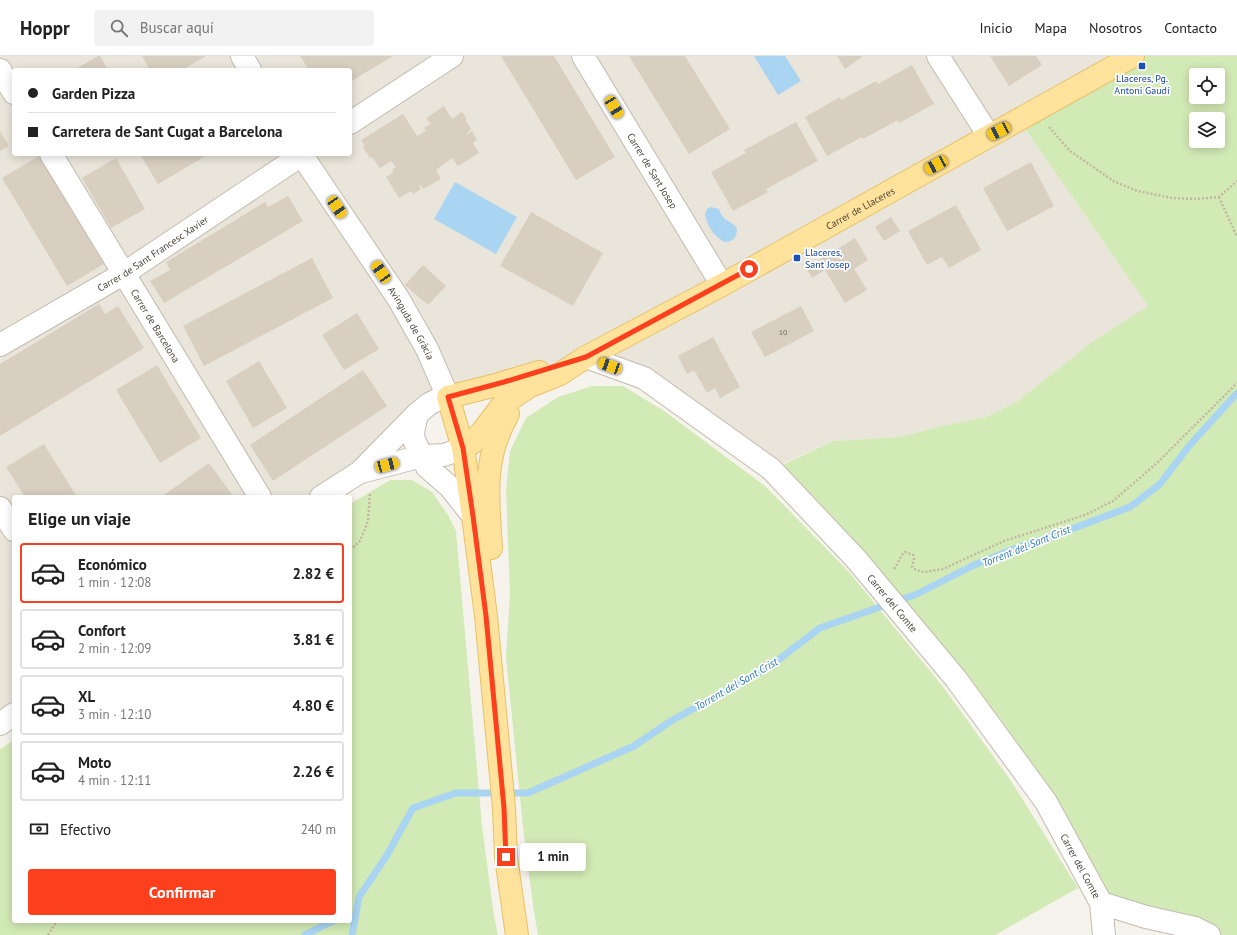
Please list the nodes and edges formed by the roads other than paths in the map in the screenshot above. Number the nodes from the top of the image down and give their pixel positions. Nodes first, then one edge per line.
1 (242, 56) edge
2 (452, 56) edge
3 (583, 56) edge
4 (938, 56) edge
5 (1134, 56) edge
6 (249, 68) edge
7 (0, 70) edge
8 (12, 90) edge
9 (352, 122) edge
10 (989, 136) junction
11 (52, 156) edge
12 (299, 156) edge
13 (303, 156) edge
14 (123, 274) junction
15 (722, 285) junction
16 (0, 345) edge
17 (586, 357) junction
18 (519, 393) junction
19 (448, 397) junction
20 (417, 414) junction
21 (463, 448) junction
22 (422, 456) junction
23 (360, 472) junction
24 (259, 495) edge
25 (324, 495) edge
26 (0, 508) edge
27 (473, 516) junction
28 (12, 527) edge
29 (486, 616) junction
30 (12, 715) edge
31 (0, 724) edge
32 (1101, 903) junction
33 (517, 935) edge
34 (1104, 935) edge
35 (1209, 935) edge

1 - 6 street
2 - 9 street
3 - 15 street, Carrer de Sant Josep
4 - 10 street
5 - 10 main road, Carrer de Llaceres
7 - 8 street
10 - 15 main road, Carrer de Llaceres
11 - 14 street, Carrer de Barcelona
12 - 14 street, Carrer de Sant Francesc Xavier
13 - 19 street, Avinguda de Gràcia
14 - 16 street, Carrer de Sant Francesc Xavier
14 - 24 street, Carrer de Barcelona
15 - 17 main road, Carrer de Llaceres
17 - 18 main road
17 - 19 main road
17 - 32 street, Carrer del Comte
18 - 21 main road
18 - 29 main road
19 - 20 street
19 - 21 main road
20 - 22 street
20 - 23 street
21 - 22 street
21 - 27 main road
22 - 23 street
22 - 27 street
23 - 25 street
26 - 28 street
27 - 29 main road
29 - 33 main road
30 - 31 street
32 - 34 street, Carrer del Comte
32 - 35 street

